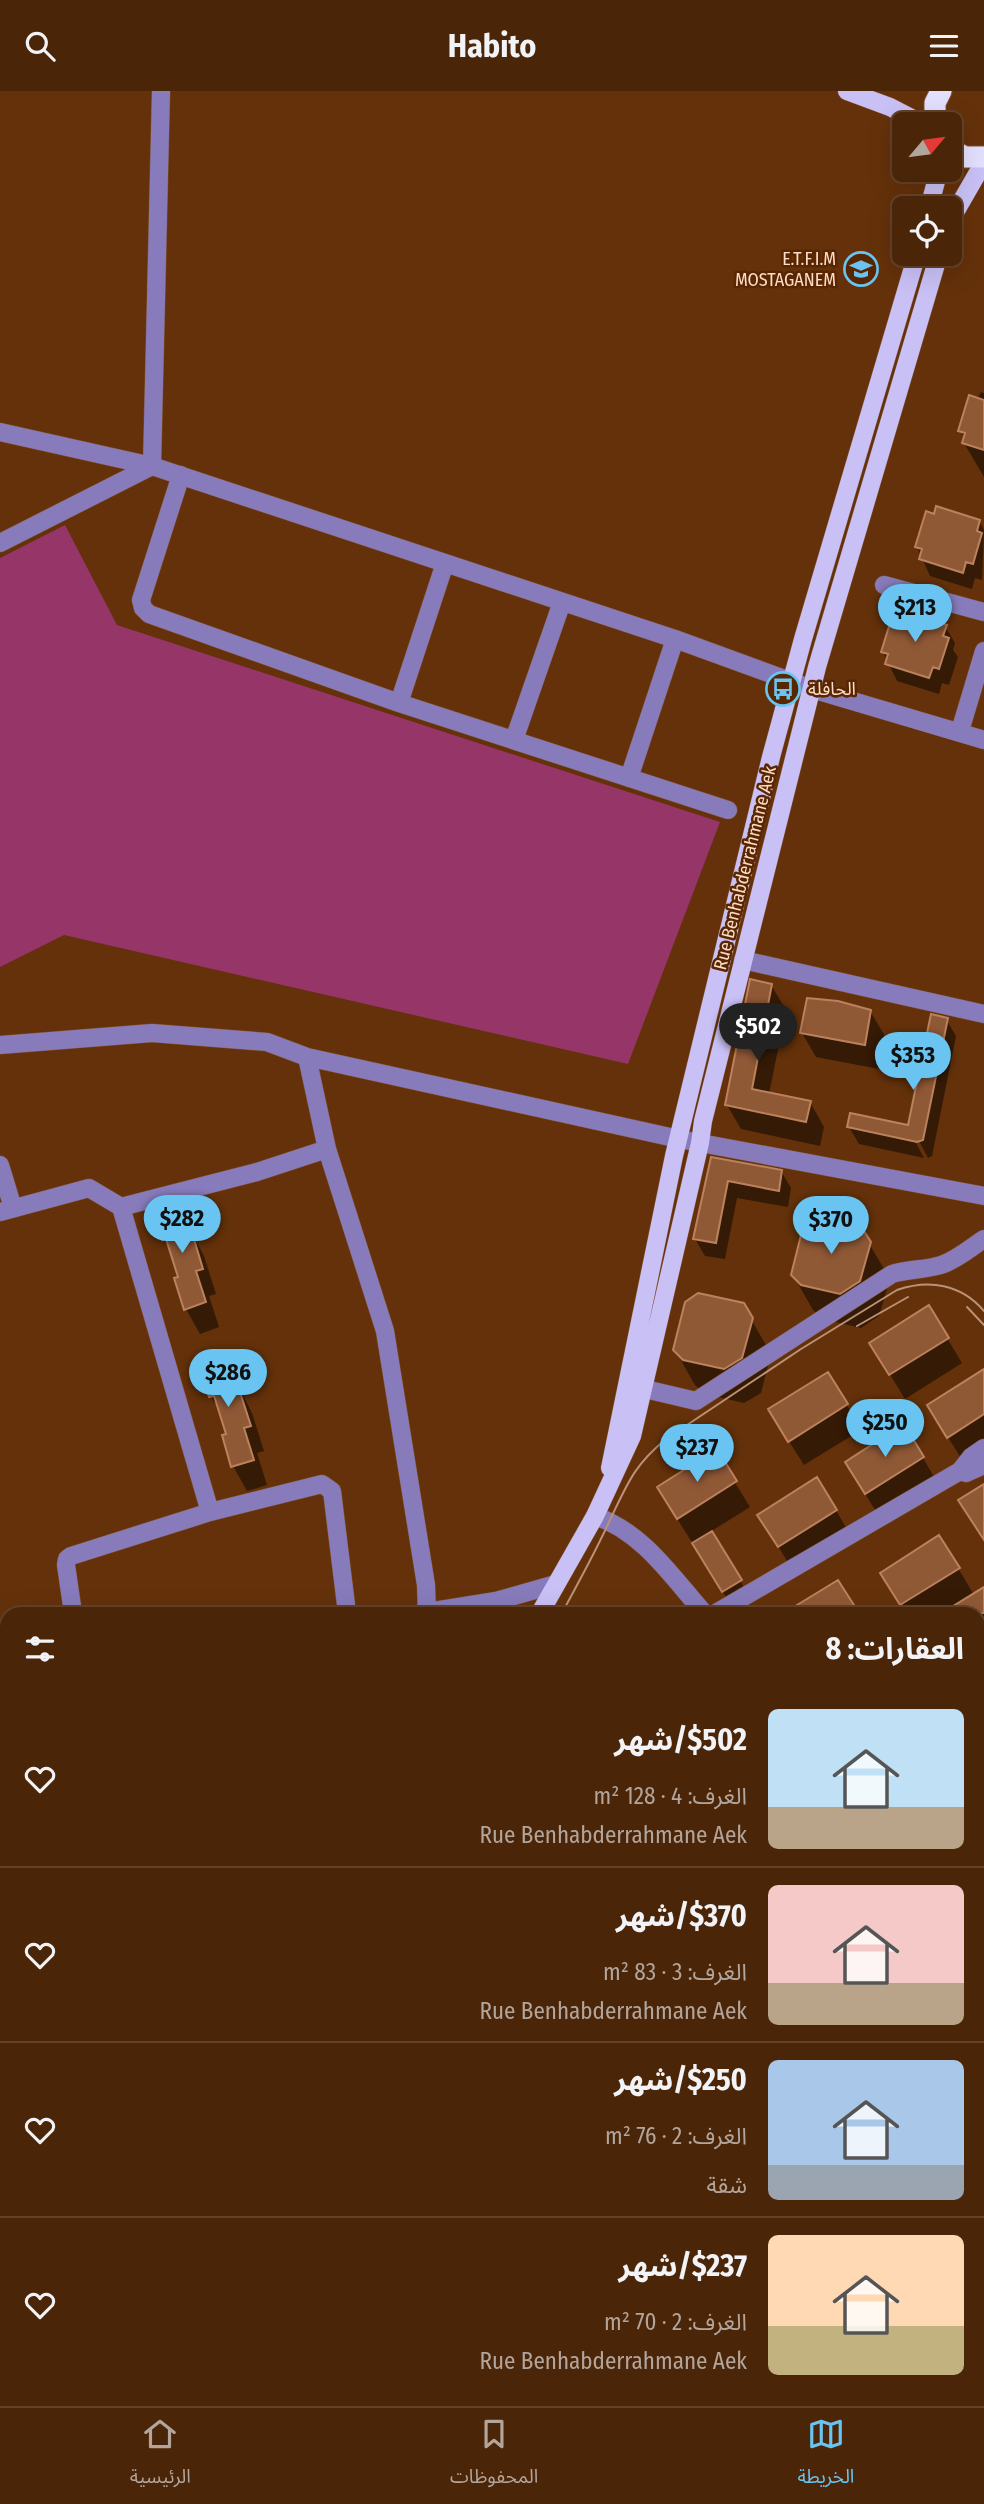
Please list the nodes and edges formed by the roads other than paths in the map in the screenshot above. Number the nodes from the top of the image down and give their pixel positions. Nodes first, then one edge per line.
1 (161, 91) edge
2 (846, 91) edge
3 (941, 91) edge
4 (900, 112) edge
5 (935, 112) edge
6 (962, 155) edge
7 (984, 159) edge
8 (962, 199) edge
9 (913, 266) edge
10 (935, 266) edge
11 (0, 432) edge
12 (152, 466) junction
13 (181, 475) junction
14 (0, 543) edge
15 (445, 563) junction
16 (884, 585) dead end
17 (562, 602) junction
18 (984, 612) edge
19 (674, 639) junction
20 (984, 651) edge
21 (792, 682) junction
22 (812, 689) junction
23 (399, 703) junction
24 (960, 731) junction
25 (514, 740) junction
26 (984, 740) edge
27 (629, 778) junction
28 (727, 810) dead end
29 (743, 960) junction
30 (984, 1014) edge
31 (0, 1045) edge
32 (307, 1057) junction
33 (679, 1139) junction
34 (700, 1143) junction
35 (327, 1149) junction
36 (0, 1165) edge
37 (984, 1196) edge
38 (121, 1207) junction
39 (7, 1210) edge
40 (984, 1239) edge
41 (645, 1389) junction
42 (984, 1448) edge
43 (984, 1465) edge
44 (960, 1471) junction
45 (604, 1495) junction
46 (210, 1512) junction
47 (595, 1515) junction
48 (556, 1584) junction
49 (496, 1601) junction
50 (71, 1607) edge
51 (346, 1607) edge
52 (427, 1607) edge
53 (462, 1607) edge
54 (503, 1607) edge
55 (543, 1607) edge
56 (699, 1607) edge
57 (726, 1607) edge

1 - 12 street
2 - 4 main road
3 - 5 highway
6 - 7 highway
7 - 8 main road
9 - 21 main road, Rue Benhabderrahmane Aek
10 - 22 main road, Rue Benhabderrahmane Aek
11 - 12 street
12 - 13 street
12 - 14 street
13 - 15 street
13 - 23 street
15 - 17 street
15 - 23 street
16 - 18 street
17 - 19 street
17 - 25 street
19 - 21 street
19 - 27 street
20 - 24 street
21 - 22 street
21 - 33 main road, Rue Benhabderrahmane Aek
22 - 24 street
22 - 29 main road, Rue Benhabderrahmane Aek
23 - 25 street
24 - 26 street
25 - 27 street
27 - 28 street
29 - 30 street
29 - 34 main road, Rue Benhabderrahmane Aek
31 - 32 street
32 - 33 street
32 - 35 street
33 - 34 street
33 - 45 main road, Rue Benhabderrahmane Aek
34 - 37 street
34 - 41 main road, Rue Benhabderrahmane Aek
35 - 38 street
35 - 52 street
36 - 39 street
38 - 39 street
38 - 46 street
40 - 41 street
41 - 45 main road, Rue Benhabderrahmane Aek
42 - 44 street
43 - 44 street
44 - 57 street
45 - 47 main road, Rue Benhabderrahmane Aek
46 - 50 street
46 - 51 street
47 - 48 main road, Rue Benhabderrahmane Aek
47 - 56 street
48 - 49 street
48 - 55 main road, Rue Benhabderrahmane Aek
49 - 53 street
49 - 54 street

